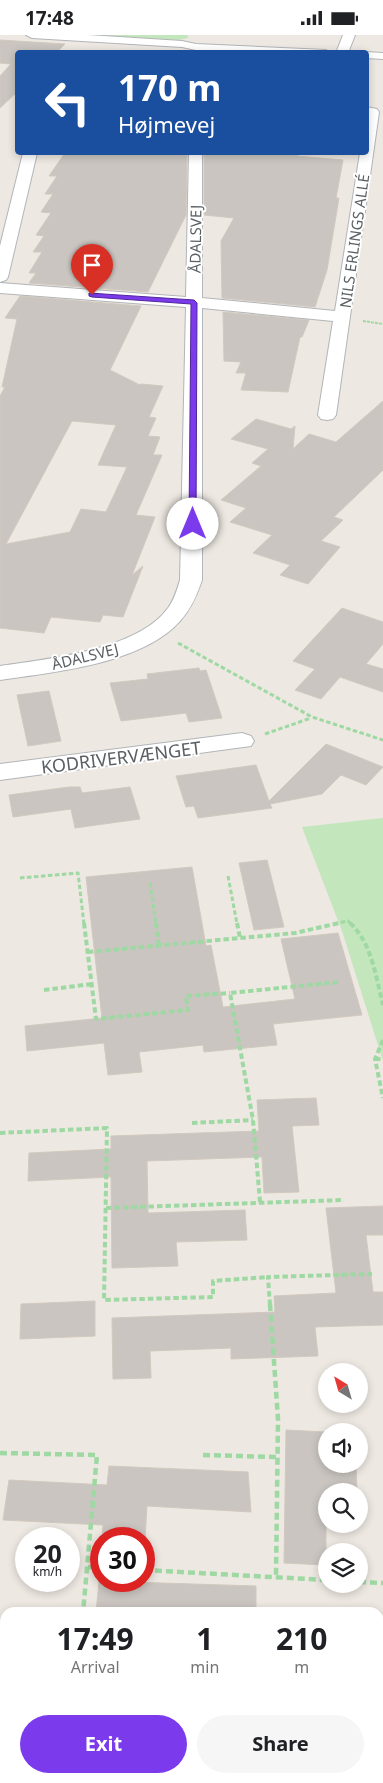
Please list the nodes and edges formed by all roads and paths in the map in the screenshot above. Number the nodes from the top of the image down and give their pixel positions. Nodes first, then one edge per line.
1 (32, 35) edge
2 (349, 35) edge
3 (197, 45) edge
4 (278, 50) edge
5 (343, 50) edge
6 (369, 55) edge
7 (383, 56) edge
8 (369, 111) edge
9 (369, 138) edge
10 (30, 155) edge
11 (196, 155) edge
12 (366, 155) edge
13 (0, 277) edge
14 (0, 288) edge
15 (194, 303) junction
16 (342, 317) junction
17 (328, 415) dead end
18 (155, 630) junction
19 (0, 673) edge
20 (312, 717) junction
21 (383, 740) edge
22 (242, 741) joint
23 (0, 772) edge
24 (228, 876) dead end
25 (20, 878) dead end
26 (150, 883) dead end
27 (240, 938) junction
28 (159, 945) junction
29 (88, 952) junction
30 (339, 982) dead end
31 (92, 984) junction
32 (44, 990) dead end
33 (230, 993) junction
34 (383, 1005) edge
35 (383, 1040) edge
36 (375, 1059) junction
37 (383, 1059) edge
38 (383, 1098) edge
39 (253, 1120) junction
40 (192, 1123) dead end
41 (0, 1133) edge
42 (344, 1200) dead end
43 (260, 1203) junction
44 (106, 1208) junction
45 (372, 1274) dead end
46 (268, 1277) junction
47 (0, 1453) edge
48 (203, 1455) dead end
49 (277, 1457) junction
50 (88, 1567) joint
51 (155, 1571) edge
52 (276, 1577) junction
53 (318, 1580) edge
54 (368, 1582) edge
55 (383, 1583) edge
56 (85, 1607) edge

1 - 3 street
2 - 5 street
3 - 4 street
6 - 7 street
8 - 9 street, NILS ERLINGS ALLÉ
10 - 13 street
11 - 15 street, ÅDALSVEJ
12 - 16 street, NILS ERLINGS ALLÉ
14 - 15 street, NILS ERLINGS ALLÉ
15 - 16 street, NILS ERLINGS ALLÉ
15 - 18 street, ÅDALSVEJ
16 - 17 street, NILS ERLINGS ALLÉ
18 - 19 street, ÅDALSVEJ
18 - 20 path
20 - 21 path
20 - 22 path
22 - 23 street, KODRIVERVÆNGET
24 - 27 path
25 - 29 path
26 - 28 path
27 - 28 path
27 - 34 path
28 - 29 path
29 - 31 path
30 - 33 path
31 - 32 path
31 - 33 path
33 - 39 path
35 - 36 path
36 - 37 path
36 - 38 path
39 - 40 path
39 - 43 path
41 - 44 path
42 - 43 path
43 - 44 path
44 - 46 path
45 - 46 path
46 - 49 path
47 - 50 path
48 - 49 path
49 - 52 path
50 - 56 path
51 - 52 path
52 - 53 path
54 - 55 path

